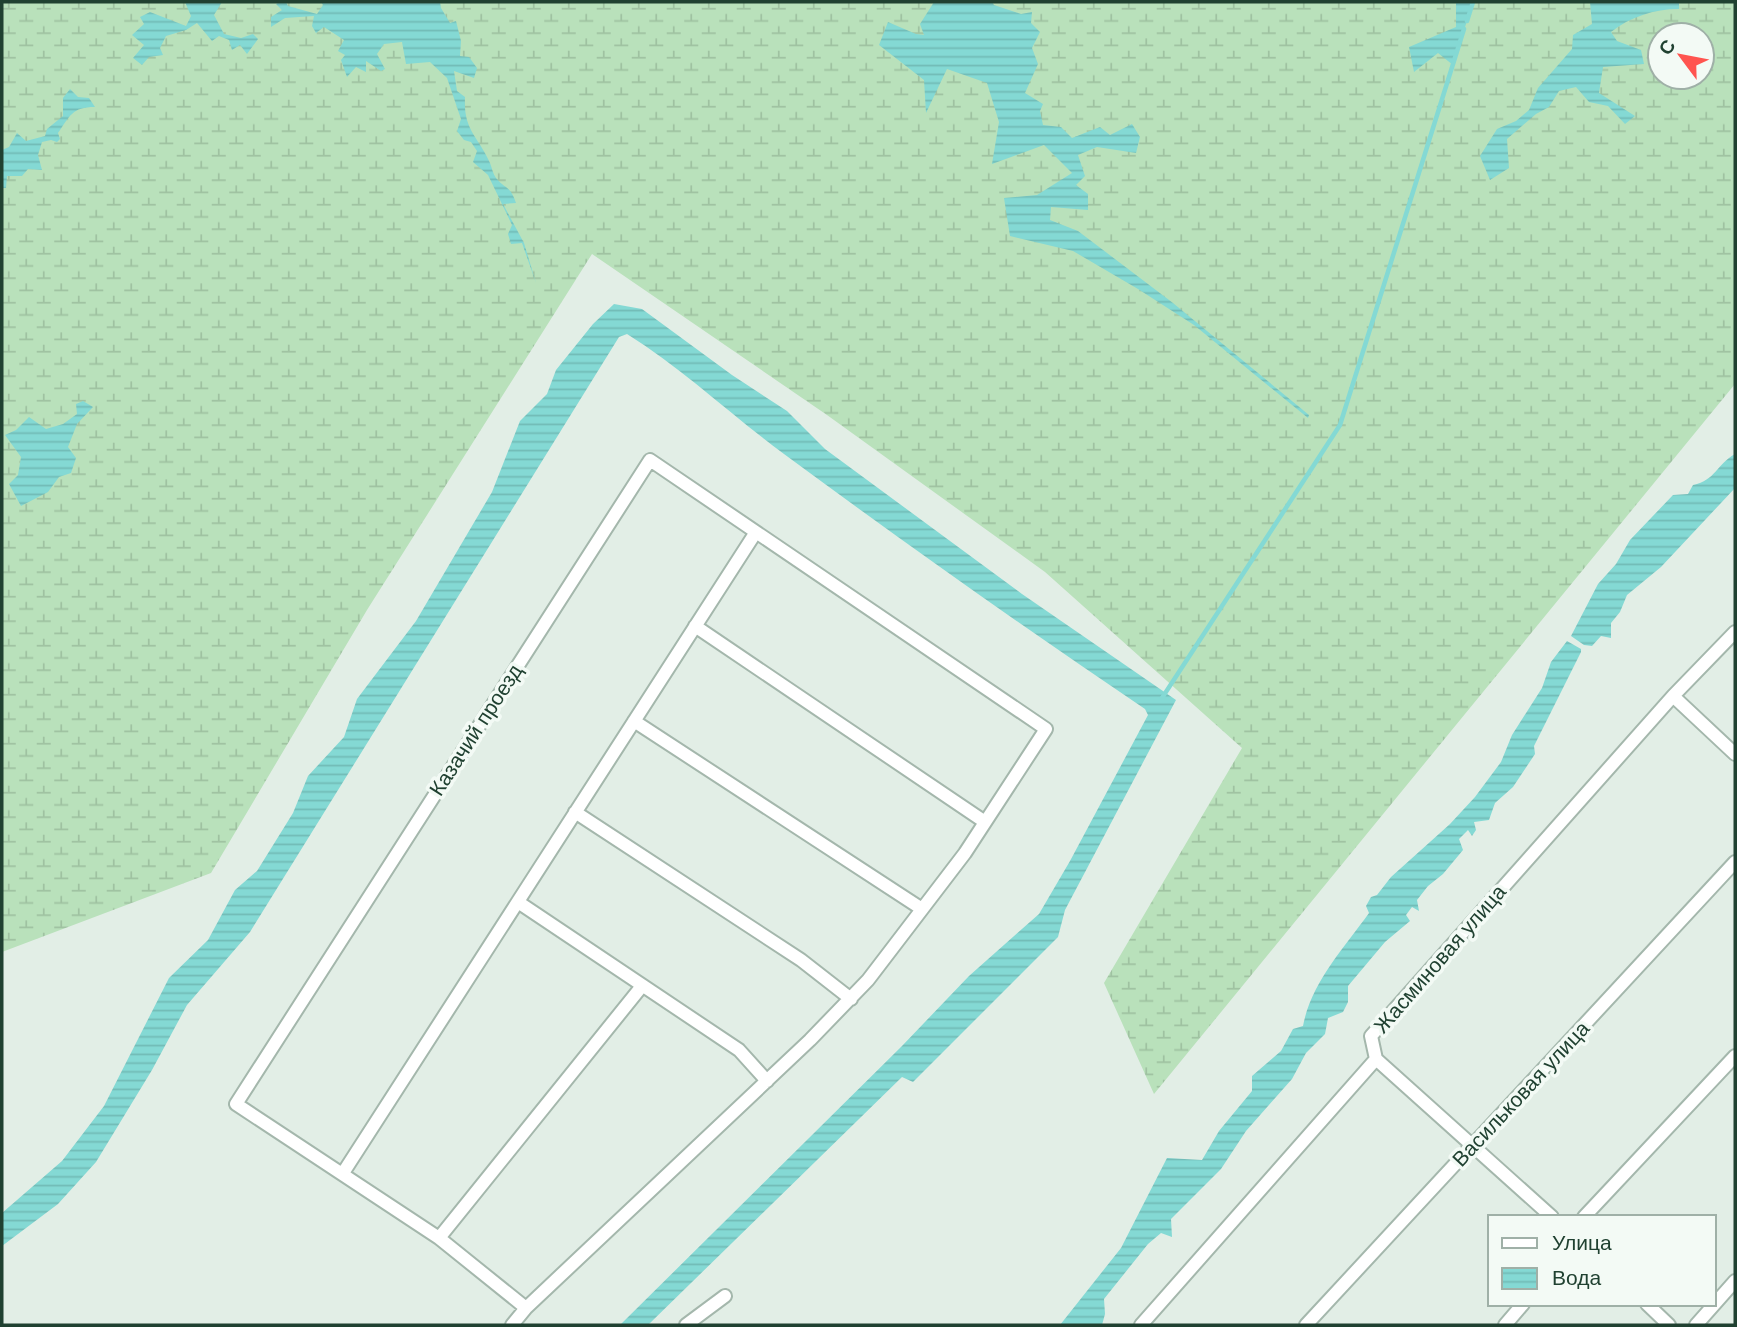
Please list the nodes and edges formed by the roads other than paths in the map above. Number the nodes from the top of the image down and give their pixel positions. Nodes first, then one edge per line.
1 (756, 532) junction
2 (695, 626) junction
3 (1735, 632) edge
4 (1673, 696) junction
5 (634, 721) junction
6 (1735, 754) edge
7 (575, 812) junction
8 (985, 822) junction
9 (1735, 862) edge
10 (517, 902) junction
11 (922, 909) junction
12 (642, 986) junction
13 (851, 999) junction
14 (1735, 1056) edge
15 (1376, 1059) junction
16 (766, 1081) junction
17 (1474, 1144) junction
18 (343, 1173) junction
19 (1550, 1215) edge
20 (1586, 1215) edge
21 (439, 1238) junction
22 (1735, 1281) edge
23 (725, 1296) dead end
24 (1716, 1302) edge
25 (1521, 1306) edge
26 (1649, 1306) edge
27 (1713, 1306) edge
28 (526, 1308) junction
29 (512, 1325) edge
30 (686, 1325) edge
31 (1141, 1325) edge
32 (1306, 1325) edge
33 (1505, 1325) edge
34 (1669, 1325) edge
35 (1696, 1325) edge

1 - 2 street
1 - 8 street, Казачий проезд
1 - 18 street, Казачий проезд
2 - 5 street
2 - 8 street
3 - 4 street, Жасминовая улица
4 - 6 street
4 - 15 street, Жасминовая улица
5 - 7 street
5 - 11 street
7 - 10 street
7 - 13 street
8 - 11 street
9 - 17 street, Васильковая улица
10 - 12 street
10 - 18 street
11 - 13 street
12 - 16 street
12 - 21 street
13 - 16 street
14 - 20 street
15 - 17 street
15 - 31 street, Жасминовая улица
16 - 28 street
17 - 19 street
17 - 32 street, Васильковая улица
18 - 21 street, Казачий проезд
21 - 28 street, Казачий проезд
22 - 24 street
23 - 30 street
25 - 33 street
26 - 34 street
27 - 35 street
28 - 29 street

